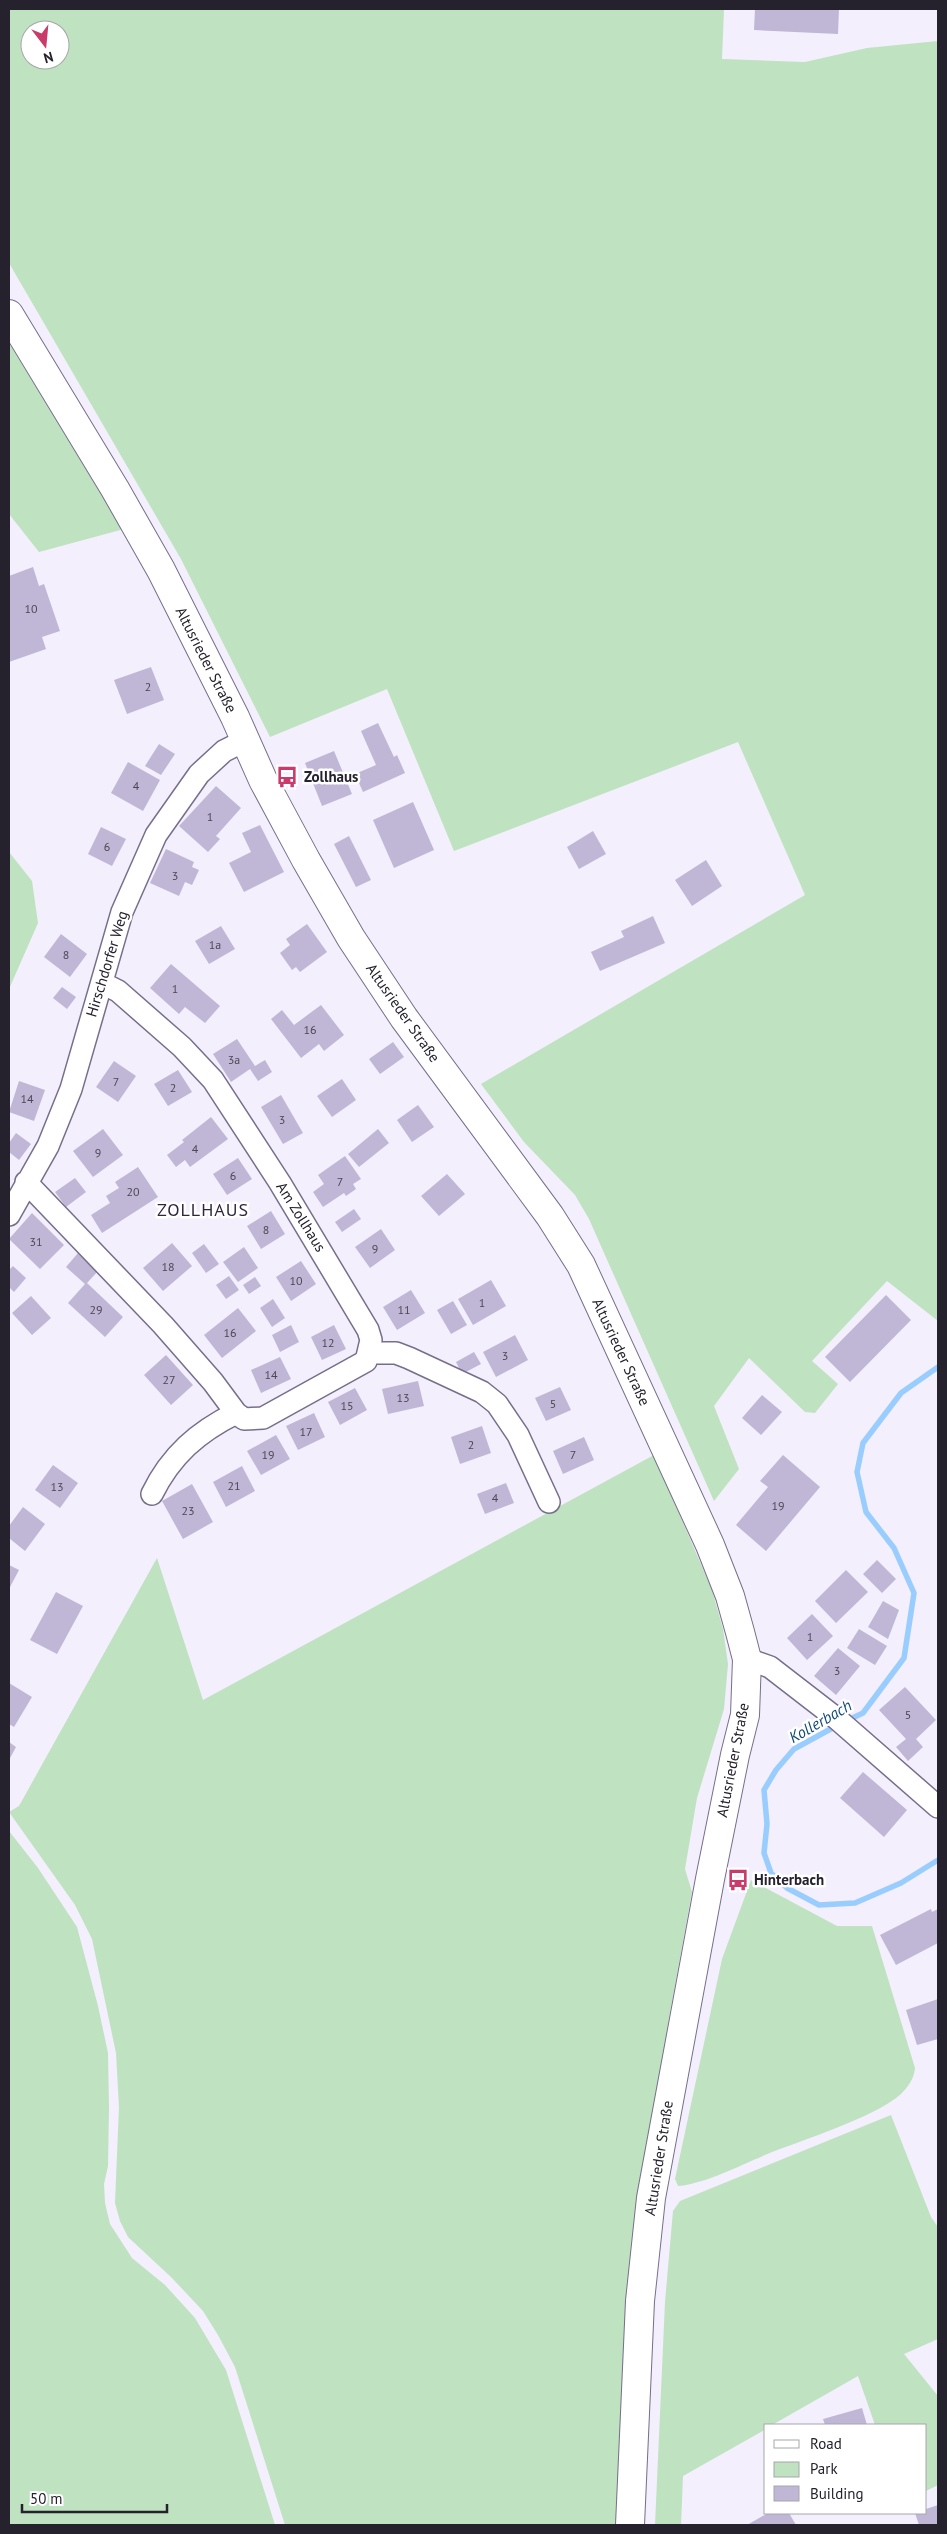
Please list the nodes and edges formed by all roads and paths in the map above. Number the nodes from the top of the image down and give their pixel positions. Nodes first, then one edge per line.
1 (9, 314) edge
2 (246, 740) junction
3 (102, 983) junction
4 (26, 1182) junction
5 (9, 1215) edge
6 (369, 1353) junction
7 (236, 1413) junction
8 (152, 1494) dead end
9 (549, 1502) dead end
10 (747, 1659) junction
11 (938, 1807) edge
12 (630, 2525) edge

1 - 2 main road, Altusrieder Straße
2 - 3 street, Hirschdorfer Weg
2 - 10 main road, Altusrieder Straße
3 - 4 street, Hirschdorfer Weg
3 - 6 street, Am Zollhaus
4 - 5 street, Hirschdorfer Weg
4 - 7 street
6 - 7 street
6 - 9 street
7 - 8 street
10 - 11 street
10 - 12 main road, Altusrieder Straße

